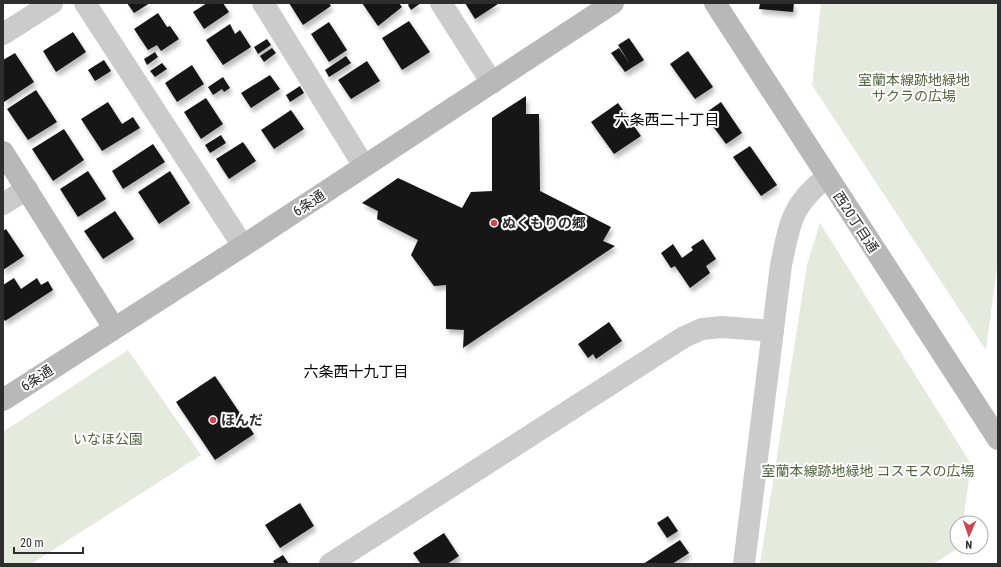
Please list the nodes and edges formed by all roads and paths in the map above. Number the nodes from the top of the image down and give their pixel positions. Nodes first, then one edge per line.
1 (52, 3) edge
2 (86, 3) edge
3 (263, 3) edge
4 (441, 3) edge
5 (613, 3) edge
6 (715, 3) edge
7 (3, 34) edge
8 (492, 83) junction
9 (3, 152) edge
10 (364, 166) junction
11 (827, 177) junction
12 (27, 189) junction
13 (3, 204) edge
14 (243, 246) junction
15 (114, 328) junction
16 (773, 331) junction
17 (3, 400) edge
18 (998, 439) edge
19 (330, 564) edge
20 (744, 564) edge

1 - 7 street
2 - 14 street
3 - 10 street
4 - 8 street
5 - 8 street, 6条通
6 - 11 street, 西20丁目通
8 - 10 street, 6条通
9 - 12 street
10 - 14 street, 6条通
11 - 16 street
11 - 18 street, 西20丁目通
12 - 13 street
12 - 15 street
14 - 15 street, 6条通
15 - 17 street, 6条通
16 - 19 street
16 - 20 street

